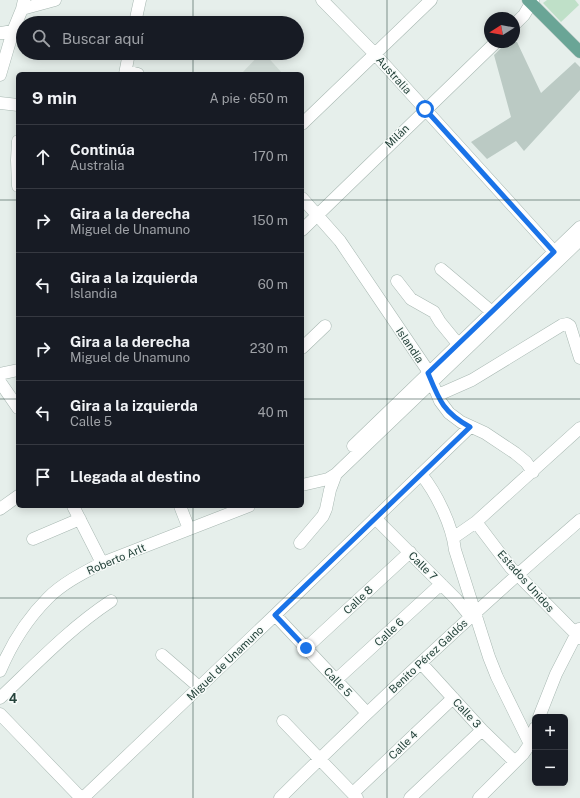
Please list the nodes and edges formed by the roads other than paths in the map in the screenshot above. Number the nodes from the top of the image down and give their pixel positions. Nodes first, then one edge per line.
1 (55, 0) edge
2 (140, 0) edge
3 (322, 0) edge
4 (431, 0) edge
5 (531, 1) edge
6 (23, 4) edge
7 (19, 16) edge
8 (137, 16) edge
9 (520, 19) edge
10 (16, 25) edge
11 (14, 31) junction
12 (0, 33) edge
13 (490, 48) edge
14 (580, 52) edge
15 (375, 54) junction
16 (128, 60) edge
17 (125, 72) edge
18 (0, 75) edge
19 (0, 103) edge
20 (16, 105) edge
21 (425, 109) junction
22 (304, 122) edge
23 (304, 200) edge
24 (317, 215) junction
25 (580, 227) edge
26 (304, 228) edge
27 (580, 240) edge
28 (558, 255) junction
29 (441, 268) dead end
30 (397, 281) dead end
31 (492, 312) junction
32 (325, 326) dead end
33 (458, 344) junction
34 (304, 346) edge
35 (580, 358) edge
36 (16, 370) edge
37 (0, 374) edge
38 (430, 377) junction
39 (0, 382) edge
40 (438, 395) junction
41 (16, 405) edge
42 (470, 427) junction
43 (580, 428) edge
44 (533, 472) junction
45 (336, 474) junction
46 (421, 474) junction
47 (306, 484) edge
48 (16, 497) edge
49 (0, 508) edge
50 (181, 508) edge
51 (244, 508) edge
52 (77, 510) edge
53 (375, 518) junction
54 (580, 520) edge
55 (476, 522) junction
56 (189, 529) junction
57 (454, 538) junction
58 (34, 539) dead end
59 (300, 543) dead end
60 (410, 552) junction
61 (102, 563) junction
62 (517, 574) junction
63 (441, 584) junction
64 (111, 601) dead end
65 (473, 614) junction
66 (275, 615) junction
67 (579, 633) edge
68 (306, 648) junction
69 (162, 654) dead end
70 (422, 663) junction
71 (0, 671) edge
72 (336, 680) junction
73 (199, 687) junction
74 (0, 698) edge
75 (453, 698) junction
76 (367, 713) junction
77 (0, 714) edge
78 (540, 714) edge
79 (283, 721) dead end
80 (482, 730) junction
81 (532, 738) edge
82 (530, 744) junction
83 (319, 760) junction
84 (515, 762) junction
85 (355, 796) edge
86 (82, 798) edge
87 (280, 798) edge
88 (410, 798) edge
89 (479, 798) edge

1 - 6 street
2 - 8 street
3 - 15 street, Australia
4 - 15 street
5 - 9 street
5 - 14 main road
6 - 7 street
10 - 11 street
11 - 12 street
11 - 18 street
13 - 21 street, Milán
15 - 21 street, Australia
15 - 22 street
16 - 17 street
19 - 20 street
21 - 24 street, Milán
21 - 28 street, Australia
23 - 24 street, Islandia
24 - 26 street, Milán
24 - 38 street, Islandia
25 - 28 street
27 - 28 street
28 - 31 street
28 - 38 street
29 - 31 street
30 - 33 street
31 - 33 street
32 - 34 street
33 - 38 street
35 - 40 street
36 - 37 street
38 - 40 street, Islandia
38 - 45 street
38 - 47 street
39 - 41 street
40 - 42 street, Islandia
42 - 44 street, Islandia
42 - 46 street, Miguel de Unamuno
43 - 44 street
44 - 55 street
45 - 47 street
45 - 59 street
46 - 53 street, Miguel de Unamuno
46 - 57 street
48 - 49 street
50 - 56 street
51 - 56 street, Roberto Arlt
52 - 58 street
52 - 61 street
53 - 60 street, Calle 7
53 - 66 street, Miguel de Unamuno
54 - 62 street, Benito Pérez Galdós
55 - 57 street
55 - 62 street, Estados Unidos
56 - 61 street, Roberto Arlt
57 - 65 street
60 - 63 street, Calle 7
60 - 68 street, Calle 8
61 - 71 street, Roberto Arlt
62 - 65 street, Benito Pérez Galdós
62 - 67 street, Estados Unidos
63 - 65 street, Calle 7
63 - 72 street, Calle 6
64 - 74 street
65 - 70 street, Benito Pérez Galdós
65 - 82 street
66 - 68 street, Calle 5
66 - 73 street, Miguel de Unamuno
67 - 78 street
68 - 72 street, Calle 5
69 - 73 street
70 - 75 street, Calle 3
70 - 76 street, Benito Pérez Galdós
72 - 76 street, Calle 5
73 - 86 street, Miguel de Unamuno
75 - 80 street, Calle 3
75 - 85 street, Calle 4
76 - 83 street, Benito Pérez Galdós
77 - 86 street
79 - 83 street
80 - 84 street, Calle 3
80 - 88 street
81 - 82 street
82 - 84 street
83 - 85 street
83 - 87 street, Benito Pérez Galdós
84 - 89 street

